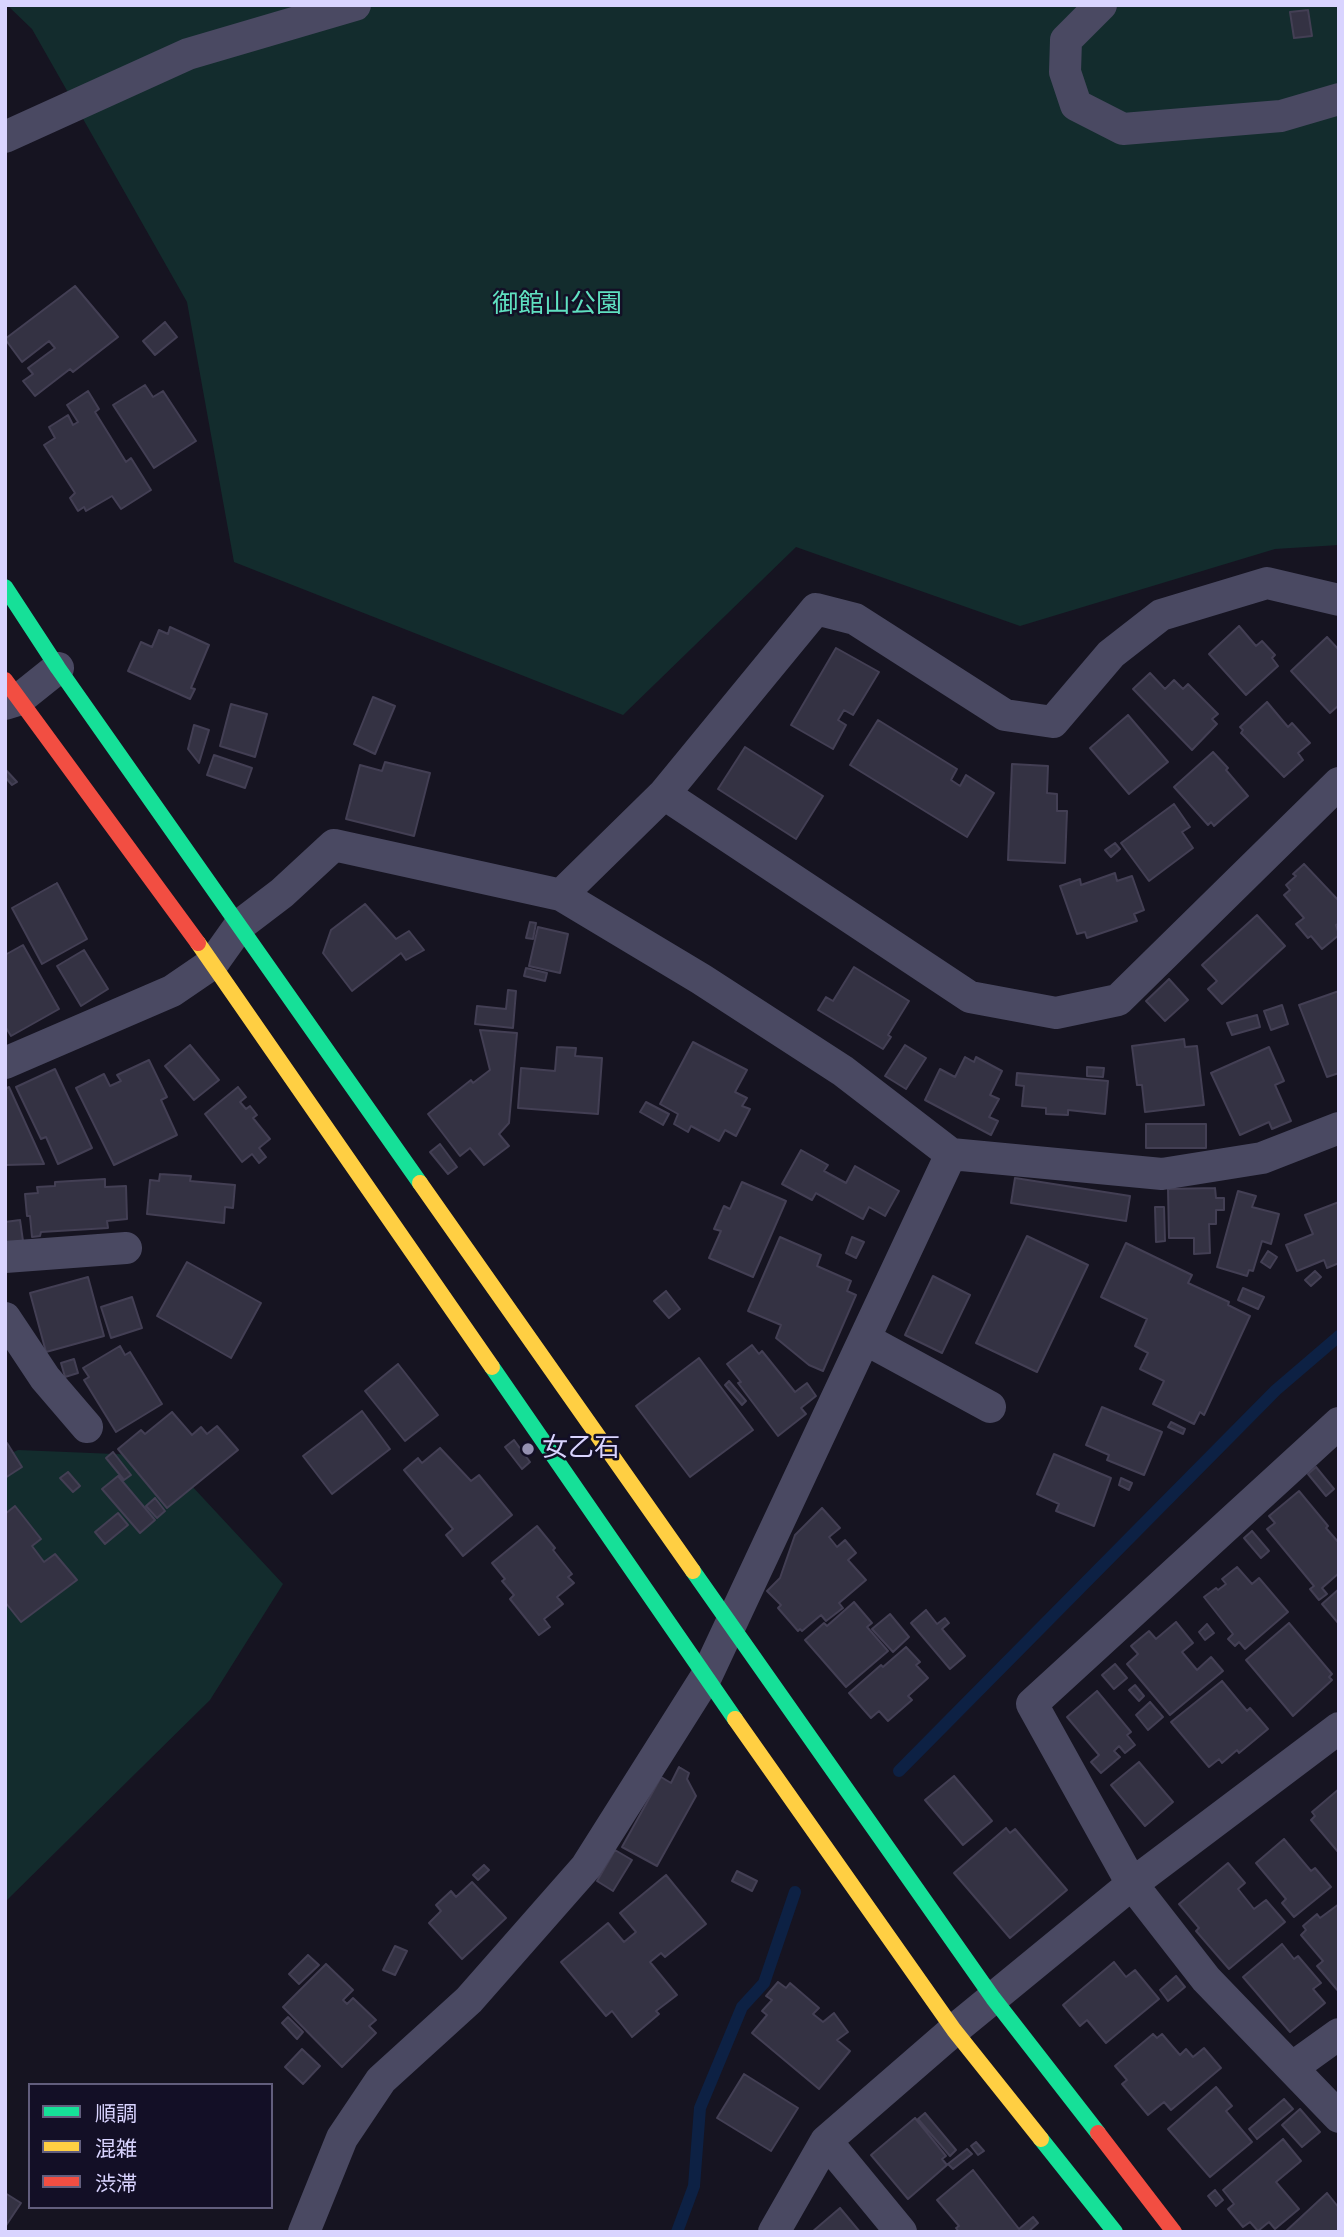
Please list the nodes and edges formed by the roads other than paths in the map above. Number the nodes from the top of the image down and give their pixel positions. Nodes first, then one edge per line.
1 (355, 5) edge
2 (1101, 5) edge
3 (1339, 99) edge
4 (5, 137) edge
5 (5, 587) edge
6 (1339, 600) edge
7 (58, 668) junction
8 (9, 695) edge
9 (1339, 783) edge
10 (664, 793) junction
11 (561, 895) junction
12 (240, 925) junction
13 (213, 963) junction
14 (5, 1063) edge
15 (1339, 1128) edge
16 (951, 1154) junction
17 (126, 1248) dead end
18 (5, 1258) edge
19 (5, 1318) edge
20 (865, 1339) junction
21 (990, 1407) dead end
22 (1339, 1423) edge
23 (87, 1427) dead end
24 (731, 1623) junction
25 (706, 1677) junction
26 (1339, 1728) edge
27 (1132, 1884) junction
28 (993, 1998) junction
29 (954, 2030) junction
30 (1339, 2034) edge
31 (1293, 2067) junction
32 (1339, 2117) edge
33 (825, 2141) junction
34 (304, 2232) edge
35 (774, 2232) edge
36 (901, 2232) edge
37 (1115, 2232) edge
38 (1174, 2232) edge

1 - 4 street
2 - 3 street
5 - 7 street
6 - 10 street
7 - 8 street
7 - 12 street
8 - 13 street
9 - 10 street
10 - 11 street
11 - 12 street
11 - 16 street
12 - 13 street
12 - 24 street
13 - 14 street
13 - 25 street
15 - 16 street
16 - 20 street
17 - 18 street
19 - 23 street
20 - 21 street
20 - 24 street
22 - 27 street
24 - 25 street
24 - 28 street
25 - 29 street
25 - 34 street
26 - 27 street
27 - 28 street
27 - 31 street
28 - 29 street
28 - 38 street
29 - 33 street
29 - 37 street
30 - 31 street
31 - 32 street
33 - 35 street
33 - 36 street

